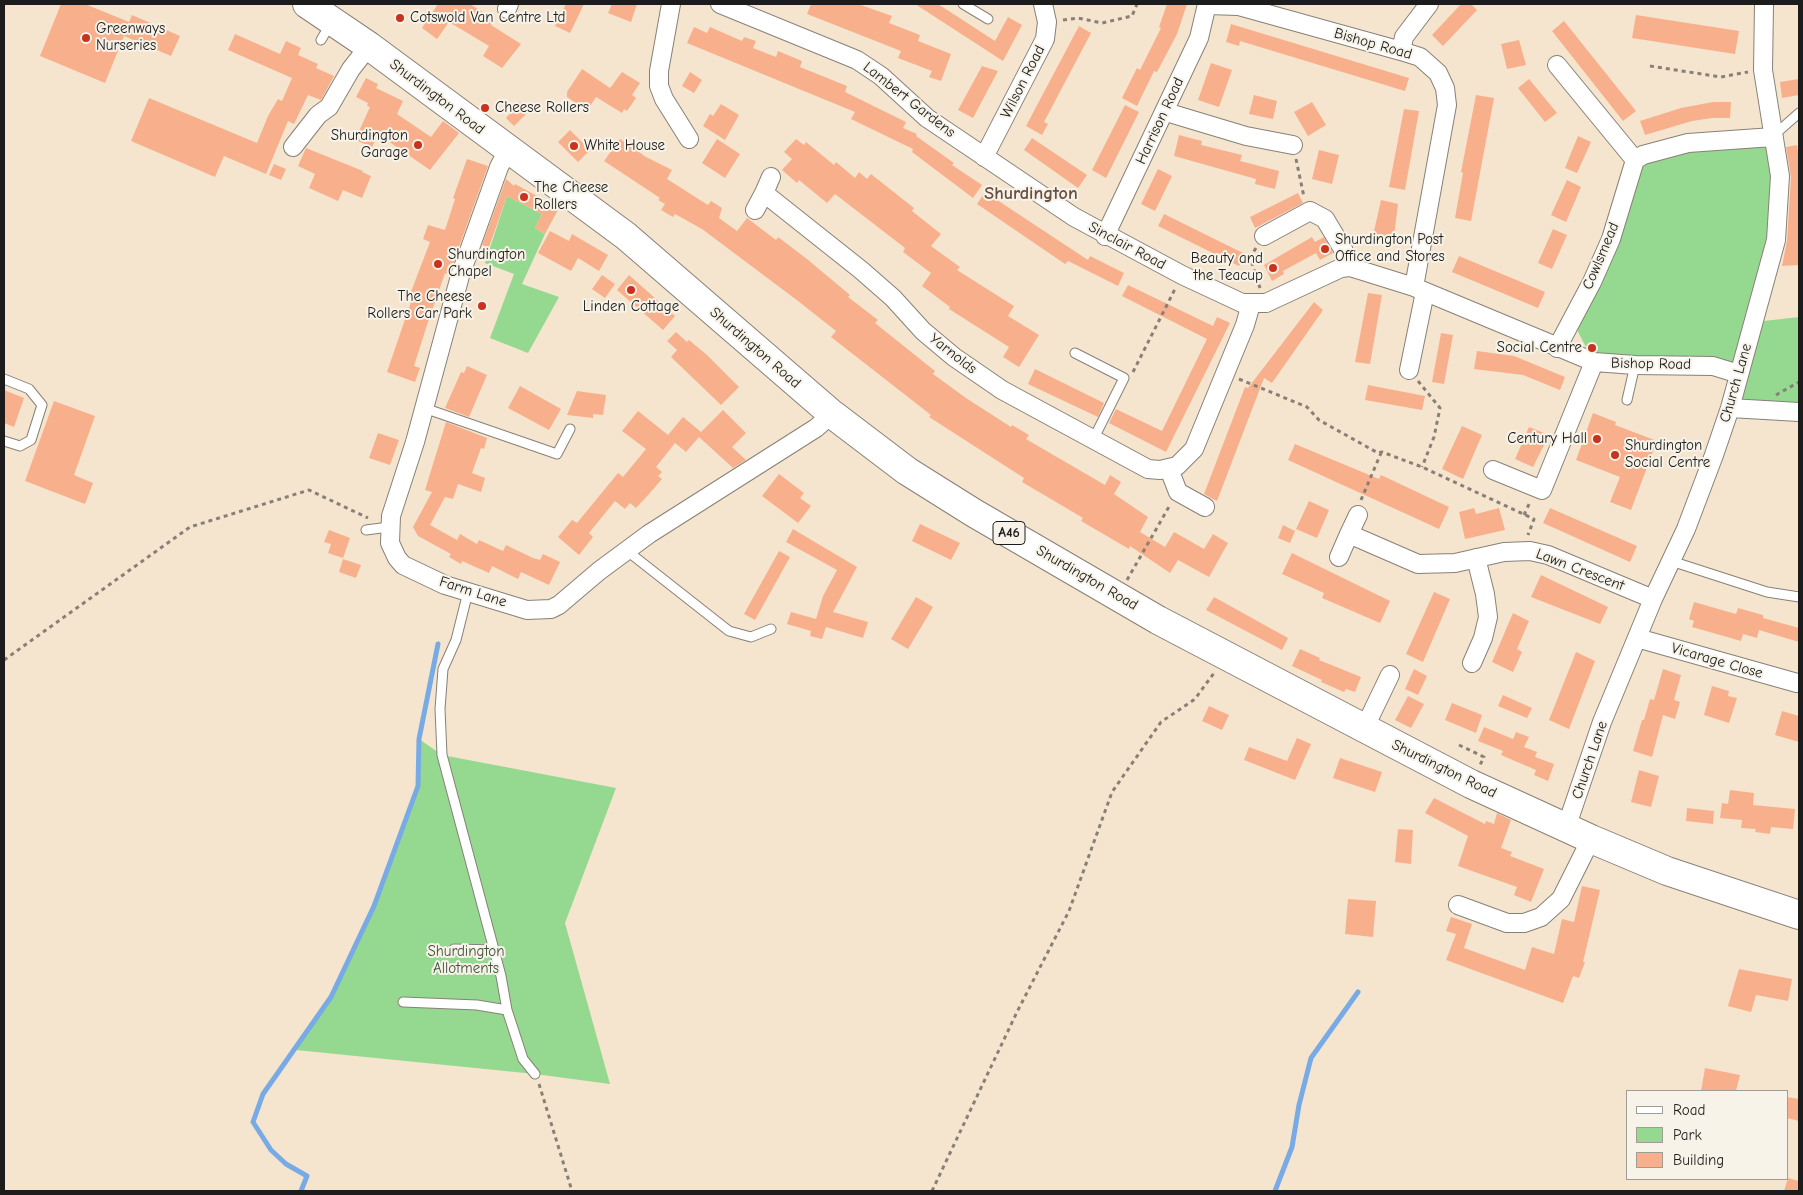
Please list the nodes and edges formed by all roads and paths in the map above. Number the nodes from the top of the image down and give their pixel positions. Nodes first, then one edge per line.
1 (307, 4) edge
2 (671, 4) edge
3 (720, 4) edge
4 (963, 4) edge
5 (1043, 4) edge
6 (1138, 4) edge
7 (1207, 4) edge
8 (1429, 4) edge
9 (1764, 4) edge
10 (988, 20) dead end
11 (1047, 22) junction
12 (369, 46) junction
13 (1401, 51) junction
14 (1557, 65) dead end
15 (1650, 66) dead end
16 (1763, 70) junction
17 (1166, 112) junction
18 (1799, 113) edge
19 (1772, 137) junction
20 (689, 139) dead end
21 (1293, 145) joint
22 (293, 147) dead end
23 (508, 150) junction
24 (984, 157) junction
25 (1635, 160) junction
26 (754, 210) dead end
27 (1310, 212) junction
28 (1105, 236) junction
29 (1264, 236) joint
30 (1350, 267) junction
31 (1182, 274) junction
32 (1420, 289) junction
33 (1266, 301) junction
34 (1557, 348) junction
35 (1075, 353) dead end
36 (1594, 362) junction
37 (1635, 366) junction
38 (1409, 370) joint
39 (1226, 373) junction
40 (1739, 374) junction
41 (1124, 378) junction
42 (4, 379) edge
43 (1627, 400) dead end
44 (424, 408) junction
45 (1730, 408) junction
46 (1799, 412) edge
47 (832, 414) junction
48 (570, 428) dead end
49 (4, 441) edge
50 (1092, 441) junction
51 (1382, 452) junction
52 (1422, 466) junction
53 (1169, 469) junction
54 (1493, 470) dead end
55 (1178, 492) junction
56 (1205, 507) dead end
57 (1358, 515) joint
58 (389, 527) junction
59 (366, 530) dead end
60 (1350, 534) junction
61 (626, 550) junction
62 (1530, 551) junction
63 (1340, 557) dead end
64 (1476, 558) junction
65 (1671, 561) junction
66 (468, 592) junction
67 (1118, 596) junction
68 (1799, 597) edge
69 (1653, 599) junction
70 (771, 628) dead end
71 (1636, 638) junction
72 (4, 660) edge
73 (1472, 663) dead end
74 (1390, 675) dead end
75 (1797, 683) dead end
76 (1205, 687) dead end
77 (1364, 729) junction
78 (1566, 828) junction
79 (1591, 840) junction
80 (1458, 905) dead end
81 (1799, 915) edge
82 (454, 949) dead end
83 (494, 950) junction
84 (403, 1002) dead end
85 (507, 1010) junction
86 (535, 1074) joint
87 (572, 1191) edge
88 (932, 1191) edge

1 - 12 main road, Shurdington Road / A46
2 - 20 street
3 - 24 street, Lambert Gardens
4 - 10 lane
5 - 11 street, Wilson Road
6 - 11 path
7 - 13 street, Bishop Road
7 - 17 street, Harrison Road
8 - 13 street
9 - 16 street, Church Lane
11 - 24 street, Wilson Road
12 - 22 street
12 - 23 main road, Shurdington Road / A46
13 - 32 street, Bishop Road
14 - 25 street
15 - 16 path
16 - 19 street, Church Lane
17 - 21 street
17 - 28 street, Harrison Road
18 - 19 lane
19 - 25 street
19 - 40 street, Church Lane
21 - 27 path
23 - 44 street, Farm Lane
23 - 47 main road, Shurdington Road / A46
24 - 28 street, Sinclair Road
25 - 34 street, Cowlsmead
26 - 50 street, Yarnolds
27 - 29 street
27 - 30 street
28 - 31 street, Sinclair Road
29 - 33 path
30 - 32 street, Bishop Road
30 - 33 street
31 - 33 street, Sinclair Road
31 - 41 path
32 - 34 street, Bishop Road
32 - 38 street, Bishop Road
33 - 39 street
34 - 36 street, Bishop Road
35 - 41 lane
36 - 37 street, Bishop Road
36 - 54 street
37 - 40 street, Bishop Road
37 - 43 lane
38 - 52 path
39 - 51 path
39 - 53 street
40 - 45 street, Church Lane
41 - 50 lane
42 - 49 lane
44 - 48 lane
44 - 58 street, Farm Lane
45 - 46 street
45 - 65 street, Church Lane
47 - 61 street, Farm Lane
47 - 67 main road, Shurdington Road / A46
50 - 53 street, Yarnolds
51 - 52 path
51 - 57 path
52 - 62 path
53 - 55 street
55 - 56 street
55 - 67 path
57 - 60 street
58 - 59 lane
58 - 66 street, Farm Lane
58 - 72 path
60 - 63 street
60 - 64 street, Lawn Crescent
61 - 66 street, Farm Lane
61 - 70 lane
62 - 64 street, Lawn Crescent
62 - 69 street, Lawn Crescent
64 - 73 street
65 - 68 lane
65 - 69 street, Church Lane
66 - 83 lane
67 - 77 main road, Shurdington Road / A46
69 - 71 street, Church Lane
71 - 75 street, Vicarage Close
71 - 78 street, Church Lane
74 - 77 street
76 - 88 path
77 - 78 main road, Shurdington Road / A46
78 - 79 main road, Shurdington Road / A46
79 - 80 street
79 - 81 main road, Shurdington Road / A46
82 - 83 lane
83 - 85 lane
84 - 85 lane
85 - 86 lane
86 - 87 path

